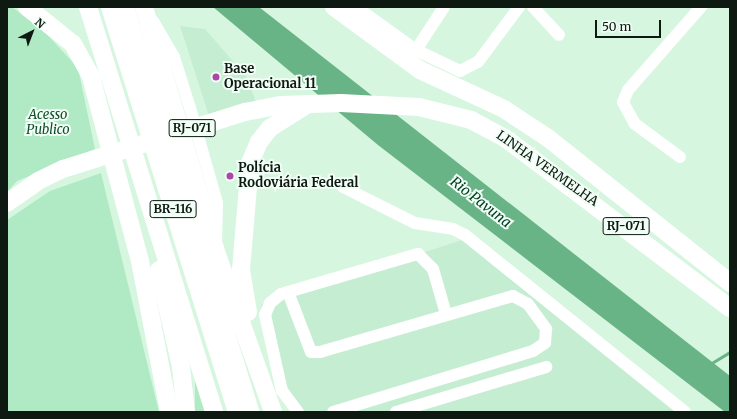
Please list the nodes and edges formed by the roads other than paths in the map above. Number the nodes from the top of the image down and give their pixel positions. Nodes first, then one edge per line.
1 (27, 7) edge
2 (88, 7) edge
3 (110, 7) edge
4 (125, 7) edge
5 (144, 7) edge
6 (334, 7) edge
7 (356, 7) edge
8 (444, 7) edge
9 (519, 7) edge
10 (533, 7) edge
11 (701, 7) edge
12 (559, 36) dead end
13 (416, 50) junction
14 (310, 104) junction
15 (519, 148) junction
16 (680, 157) dead end
17 (140, 168) junction
18 (343, 187) dead end
19 (7, 203) edge
20 (648, 218) junction
21 (168, 263) junction
22 (730, 283) edge
23 (288, 292) junction
24 (730, 308) edge
25 (446, 314) junction
26 (546, 368) dead end
27 (272, 397) edge
28 (169, 412) edge
29 (186, 412) edge
30 (214, 412) edge
31 (232, 412) edge
32 (237, 412) edge
33 (250, 412) edge
34 (298, 412) edge
35 (334, 412) edge
36 (396, 412) edge
37 (685, 412) edge

1 - 28 highway
2 - 17 highway, BR-116
3 - 32 highway, BR-116
4 - 33 highway, BR-116
5 - 27 highway, BR-116
6 - 20 highway
7 - 13 street
8 - 13 street
9 - 13 street
10 - 12 street
11 - 16 street
14 - 15 highway, LINHA VERMELHA / RJ-071
14 - 19 highway, LINHA VERMELHA / RJ-071
14 - 27 highway
15 - 20 highway
15 - 24 highway, LINHA VERMELHA / RJ-071
17 - 21 highway, BR-116
17 - 29 highway
18 - 37 street
20 - 22 highway, RJ-071
21 - 30 highway, BR-116
21 - 31 highway
23 - 25 street
23 - 25 street
23 - 27 street
25 - 35 street
26 - 36 street
27 - 34 street

